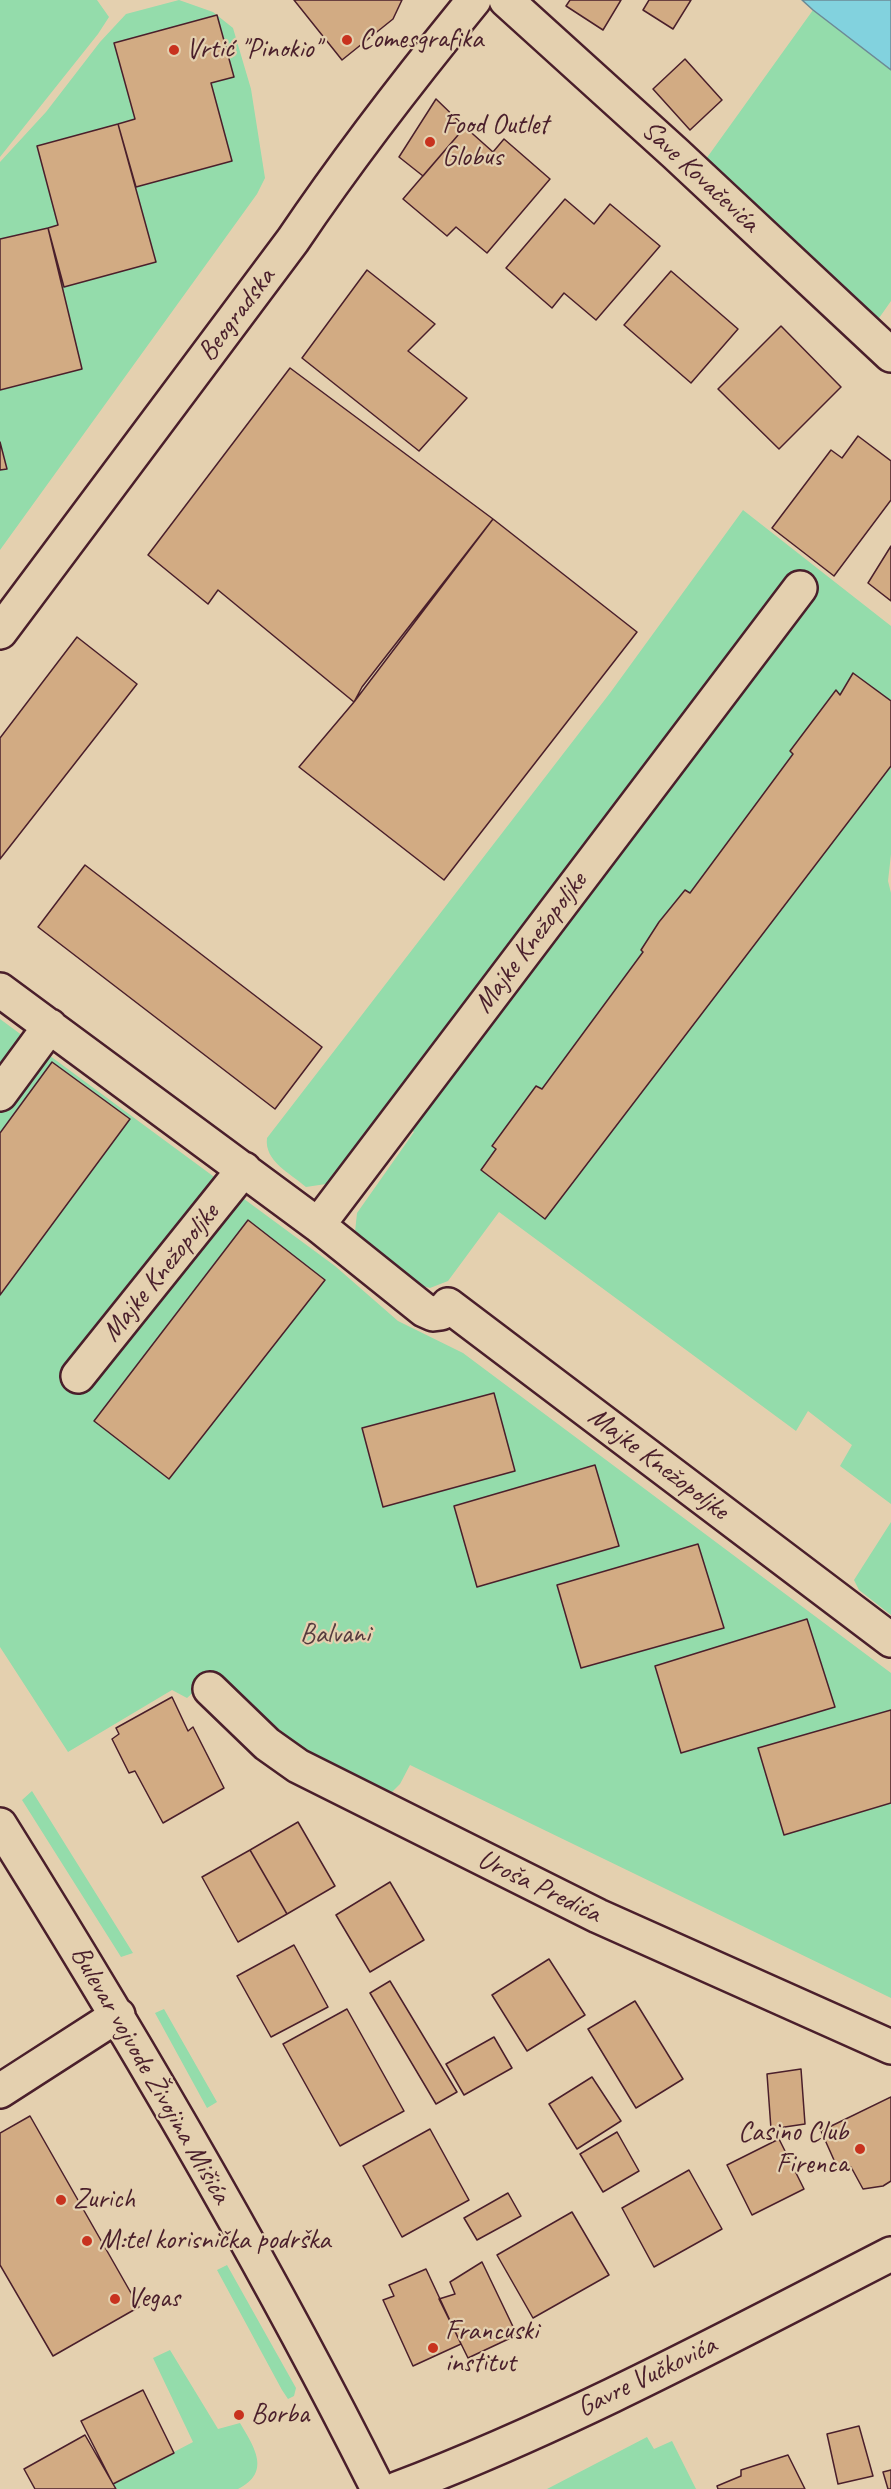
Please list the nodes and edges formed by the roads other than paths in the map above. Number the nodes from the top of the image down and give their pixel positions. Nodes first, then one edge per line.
1 (474, 0) edge
2 (506, 0) edge
3 (891, 356) edge
4 (800, 588) dead end
5 (0, 632) edge
6 (0, 990) edge
7 (50, 1026) junction
8 (0, 1094) edge
9 (244, 1169) junction
10 (318, 1225) junction
11 (78, 1376) dead end
12 (891, 1640) edge
13 (210, 1689) dead end
14 (0, 1825) edge
15 (118, 2014) junction
16 (891, 2047) edge
17 (0, 2091) edge
18 (891, 2254) edge
19 (378, 2489) edge
20 (397, 2489) edge

1 - 5 street, Beogradska
2 - 3 street, Save Kovačevića
4 - 10 street, Majke Knežopoljke
6 - 7 street
7 - 8 street
7 - 9 street
9 - 10 street
9 - 11 street, Majke Knežopoljke
10 - 12 street, Majke Knežopoljke
13 - 16 street, Uroša Predića
14 - 15 street, Bulevar vojvode Živojina Mišića
15 - 17 street
15 - 19 street, Bulevar vojvode Živojina Mišića
18 - 20 street, Gavre Vučkovića

